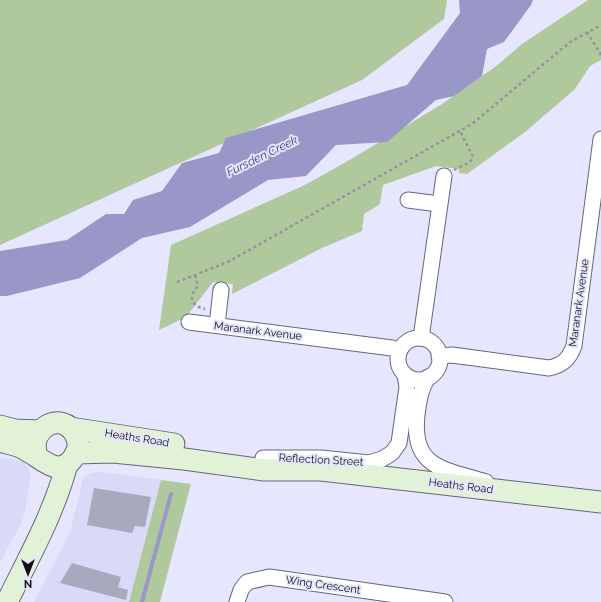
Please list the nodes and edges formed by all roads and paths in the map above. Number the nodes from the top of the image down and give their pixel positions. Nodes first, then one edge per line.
1 (601, 25) edge
2 (587, 32) junction
3 (601, 55) edge
4 (460, 131) junction
5 (601, 139) edge
6 (443, 178) joint
7 (408, 200) dead end
8 (439, 204) junction
9 (195, 275) junction
10 (177, 282) dead end
11 (221, 290) dead end
12 (207, 309) dead end
13 (189, 322) dead end
14 (217, 325) junction
15 (421, 338) junction
16 (399, 351) junction
17 (439, 356) junction
18 (405, 375) junction
19 (428, 378) junction
20 (0, 426) edge
21 (70, 428) junction
22 (39, 431) junction
23 (0, 441) edge
24 (263, 458) junction
25 (40, 459) junction
26 (72, 459) junction
27 (321, 470) junction
28 (526, 494) junction
29 (601, 502) edge
30 (48, 516) junction
31 (7, 595) edge
32 (383, 598) edge
33 (237, 602) edge
34 (445, 602) edge

1 - 2 path
2 - 3 path
2 - 4 path
4 - 6 path
4 - 9 path
5 - 17 street, Maranark Avenue
6 - 8 street
7 - 8 street
8 - 15 street
9 - 10 path
9 - 12 path
11 - 14 street
13 - 14 street, Maranark Avenue
14 - 16 street, Maranark Avenue
15 - 16 street
15 - 17 street
16 - 18 street
17 - 19 street
18 - 19 street
18 - 24 street, Reflection Street
19 - 28 street
20 - 22 main road
21 - 22 main road
21 - 24 main road, Heaths Road
21 - 26 main road
22 - 25 main road
23 - 25 main road
24 - 27 main road, Heaths Road
25 - 26 main road
25 - 30 main road
26 - 27 main road, Heaths Road
26 - 30 main road
27 - 28 main road, Heaths Road
28 - 29 main road, Heaths Road
30 - 31 main road
32 - 33 street, Wing Crescent
32 - 34 street, Wing Crescent

